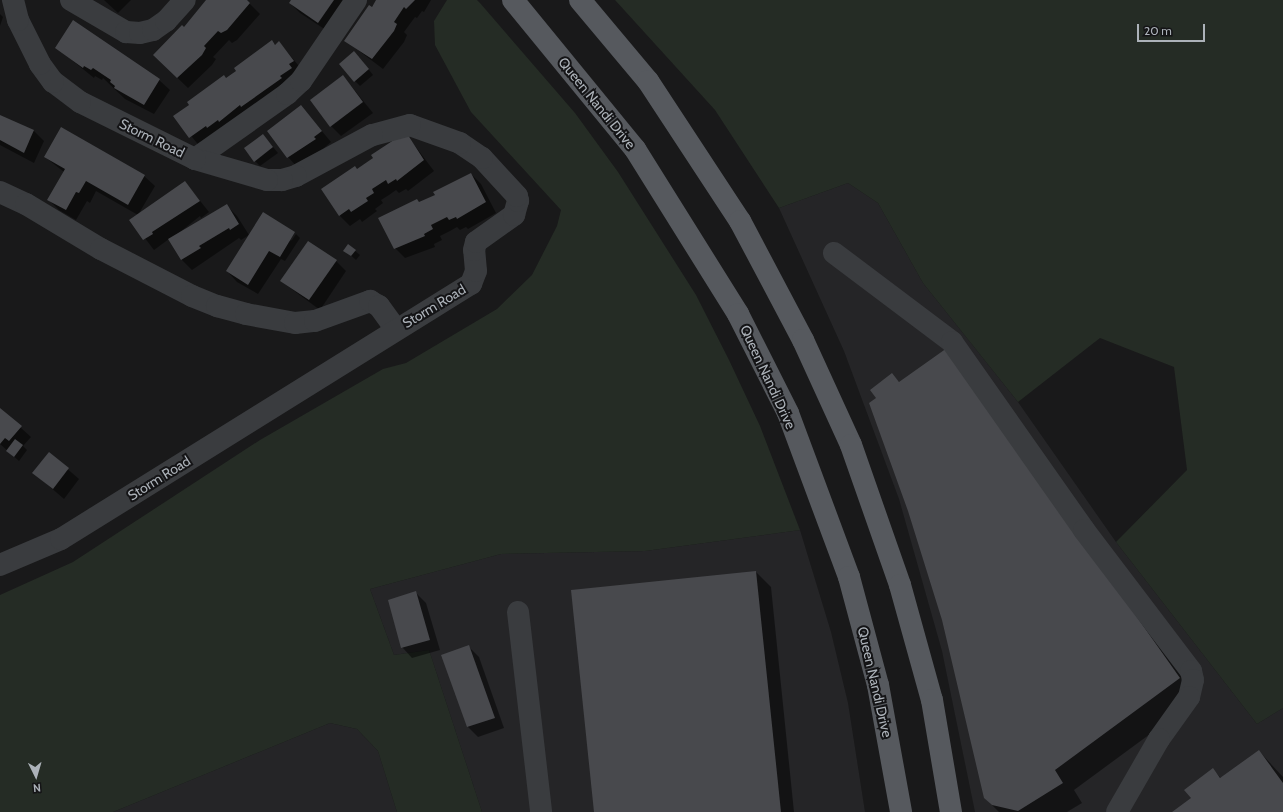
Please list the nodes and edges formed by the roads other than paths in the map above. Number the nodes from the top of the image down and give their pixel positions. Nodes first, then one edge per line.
1 (13, 0) edge
2 (71, 0) edge
3 (185, 0) edge
4 (356, 0) edge
5 (513, 0) edge
6 (580, 0) edge
7 (195, 159) junction
8 (0, 192) edge
9 (834, 253) dead end
10 (396, 330) junction
11 (0, 565) edge
12 (518, 612) dead end
13 (541, 812) edge
14 (901, 812) edge
15 (951, 812) edge
16 (1117, 812) edge

1 - 7 street, Storm Road
2 - 3 street
4 - 7 street
5 - 14 main road, Queen Nandi Drive
6 - 15 main road
7 - 10 street, Storm Road
8 - 10 street
9 - 16 street
10 - 11 street, Storm Road
12 - 13 street

